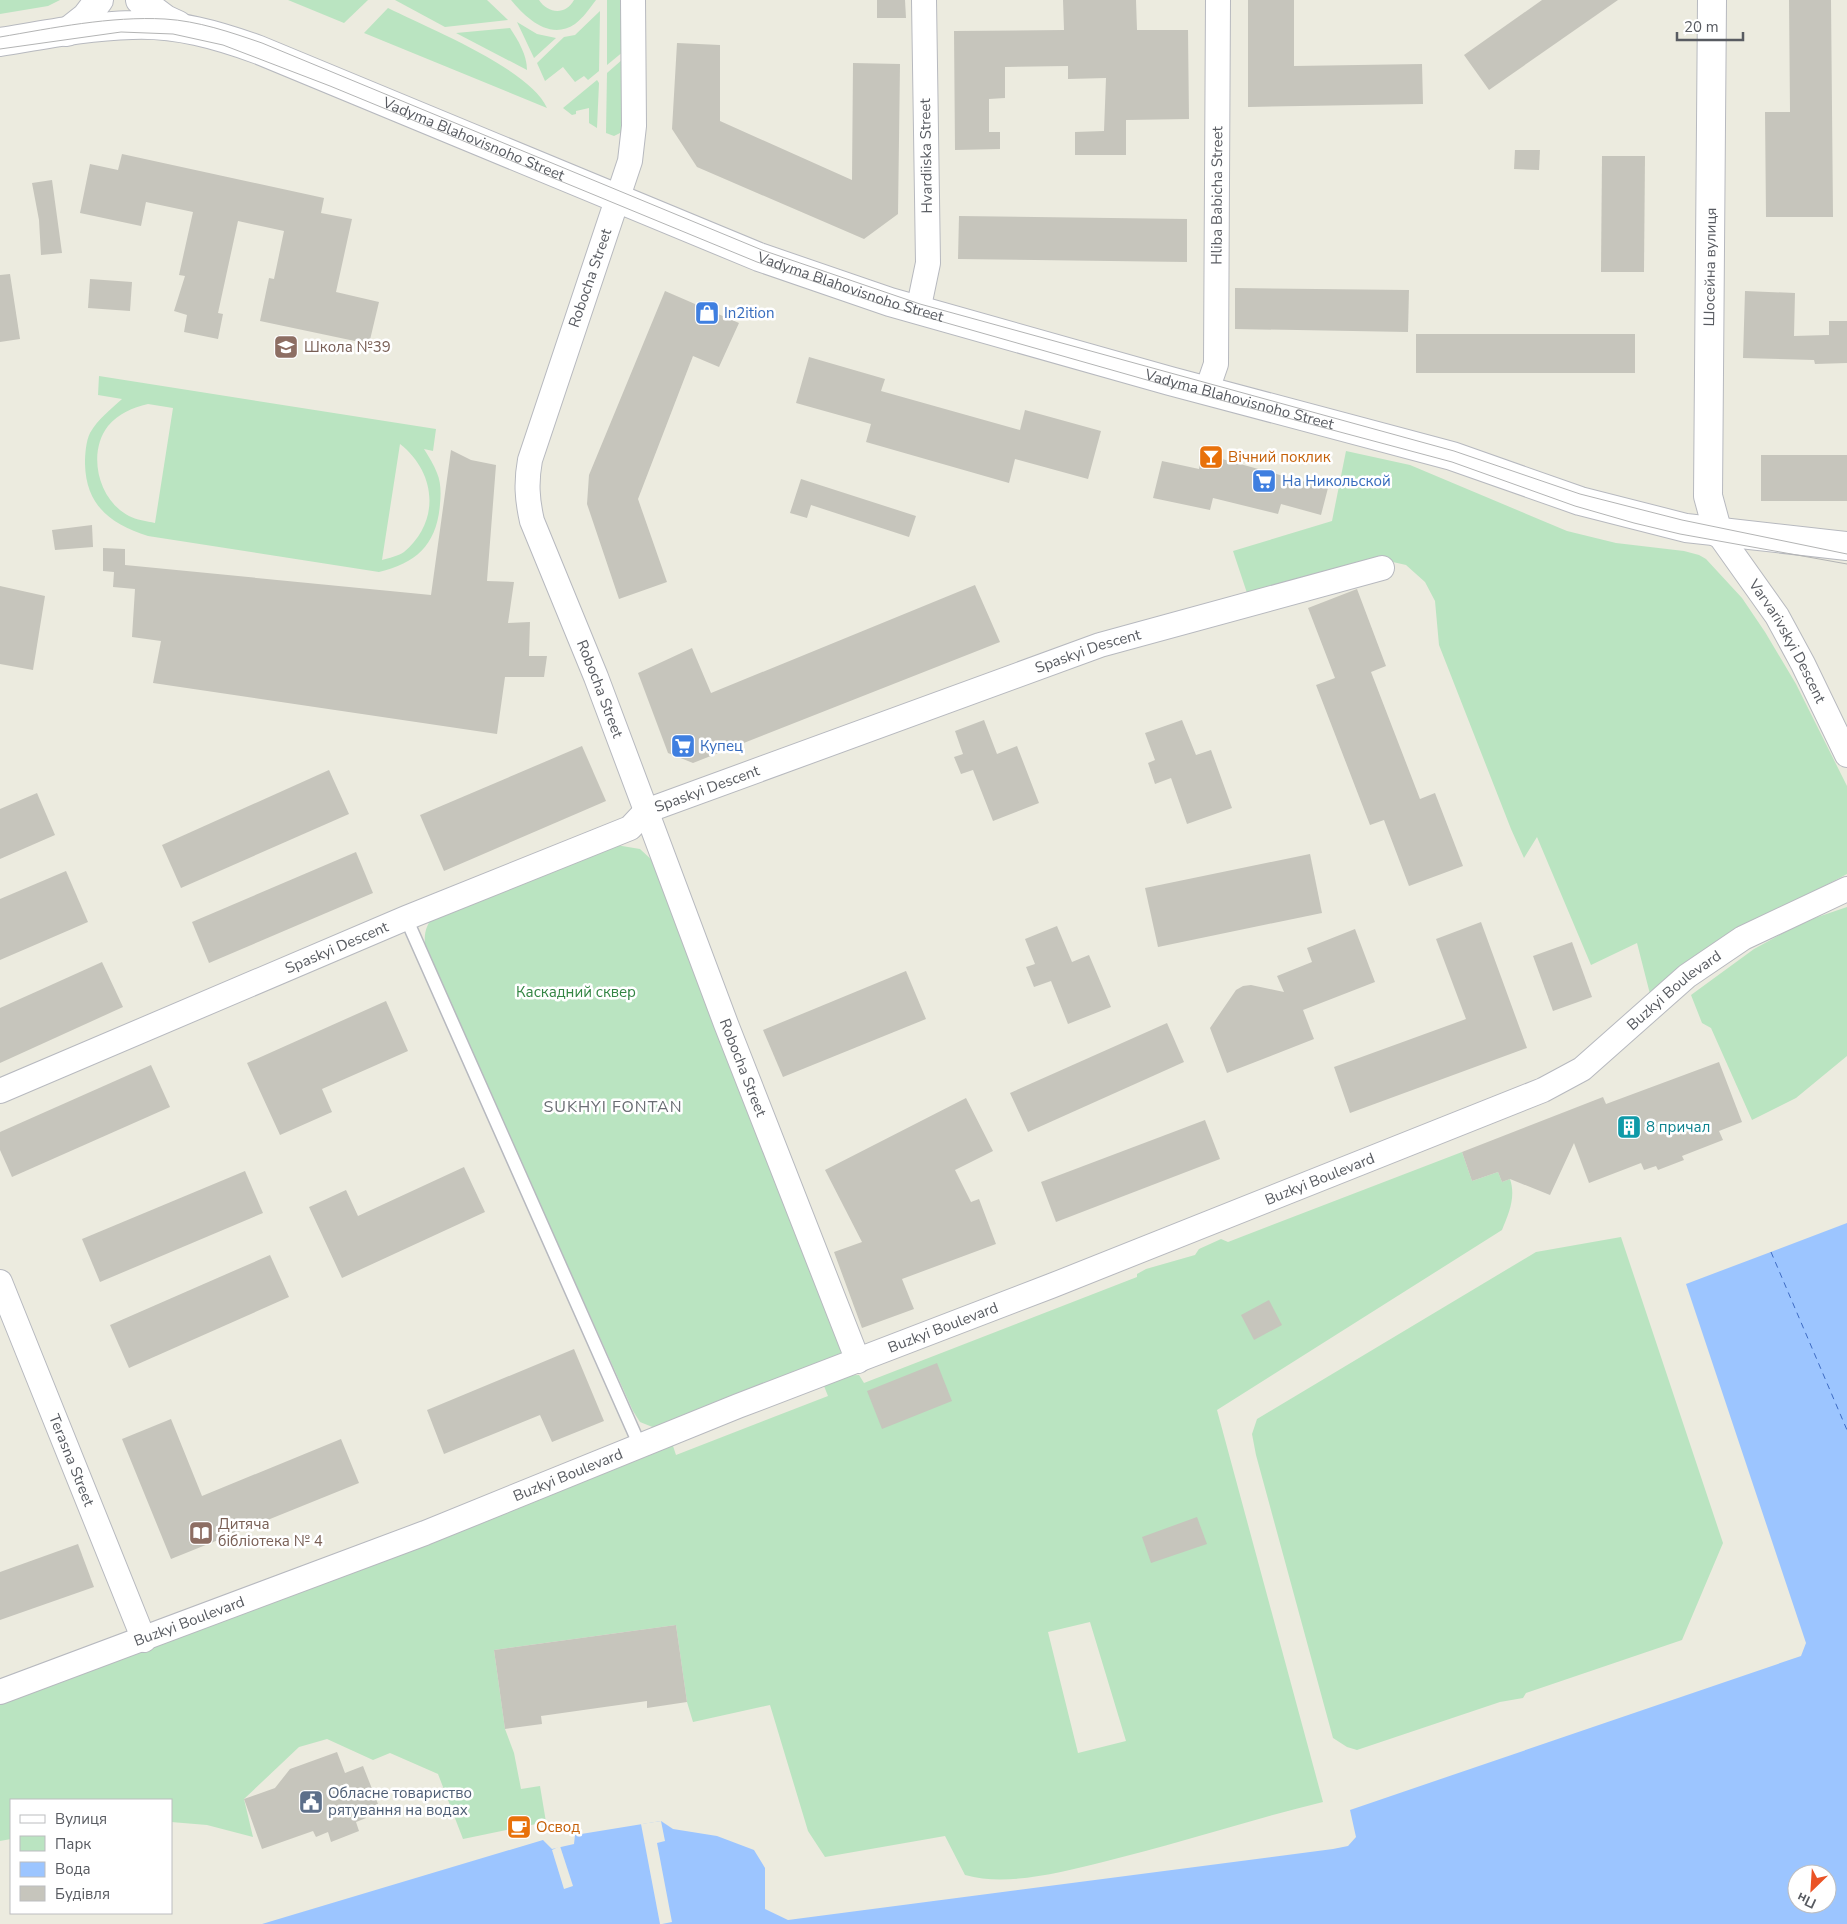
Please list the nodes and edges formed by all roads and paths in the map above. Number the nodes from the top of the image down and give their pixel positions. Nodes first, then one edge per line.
1 (99, 0) edge
2 (140, 0) edge
3 (633, 0) edge
4 (924, 0) edge
5 (1218, 0) edge
6 (1712, 0) edge
7 (187, 29) junction
8 (67, 32) junction
9 (0, 42) edge
10 (619, 198) junction
11 (918, 311) junction
12 (1207, 390) junction
13 (1718, 533) junction
14 (1846, 546) edge
15 (1382, 568) dead end
16 (1847, 755) edge
17 (646, 811) junction
18 (1847, 889) edge
19 (406, 918) junction
20 (0, 1091) edge
21 (0, 1282) edge
22 (858, 1361) junction
23 (640, 1446) junction
24 (144, 1640) junction
25 (0, 1692) edge

1 - 8 street
2 - 7 street
3 - 10 street, Robocha Street
4 - 11 street, Hvardiiska Street
5 - 12 street, Hliba Babicha Street
6 - 13 street, Шосейна вулиця
7 - 8 street, Vadyma Blahovisnoho Street
7 - 10 street, Vadyma Blahovisnoho Street
8 - 9 street, Vadyma Blahovisnoho Street
10 - 11 street, Vadyma Blahovisnoho Street
10 - 17 street, Robocha Street
11 - 12 street, Vadyma Blahovisnoho Street
12 - 13 street, Vadyma Blahovisnoho Street
13 - 14 street, Vadyma Blahovisnoho Street
13 - 16 street, Varvarivskyi Descent
15 - 17 street, Spaskyi Descent
17 - 19 street, Spaskyi Descent
17 - 22 street, Robocha Street
18 - 22 street, Buzkyi Boulevard
19 - 20 street, Spaskyi Descent
19 - 23 lane
21 - 24 street, Terasna Street
22 - 23 street, Buzkyi Boulevard
23 - 24 street, Buzkyi Boulevard
24 - 25 street, Buzkyi Boulevard

